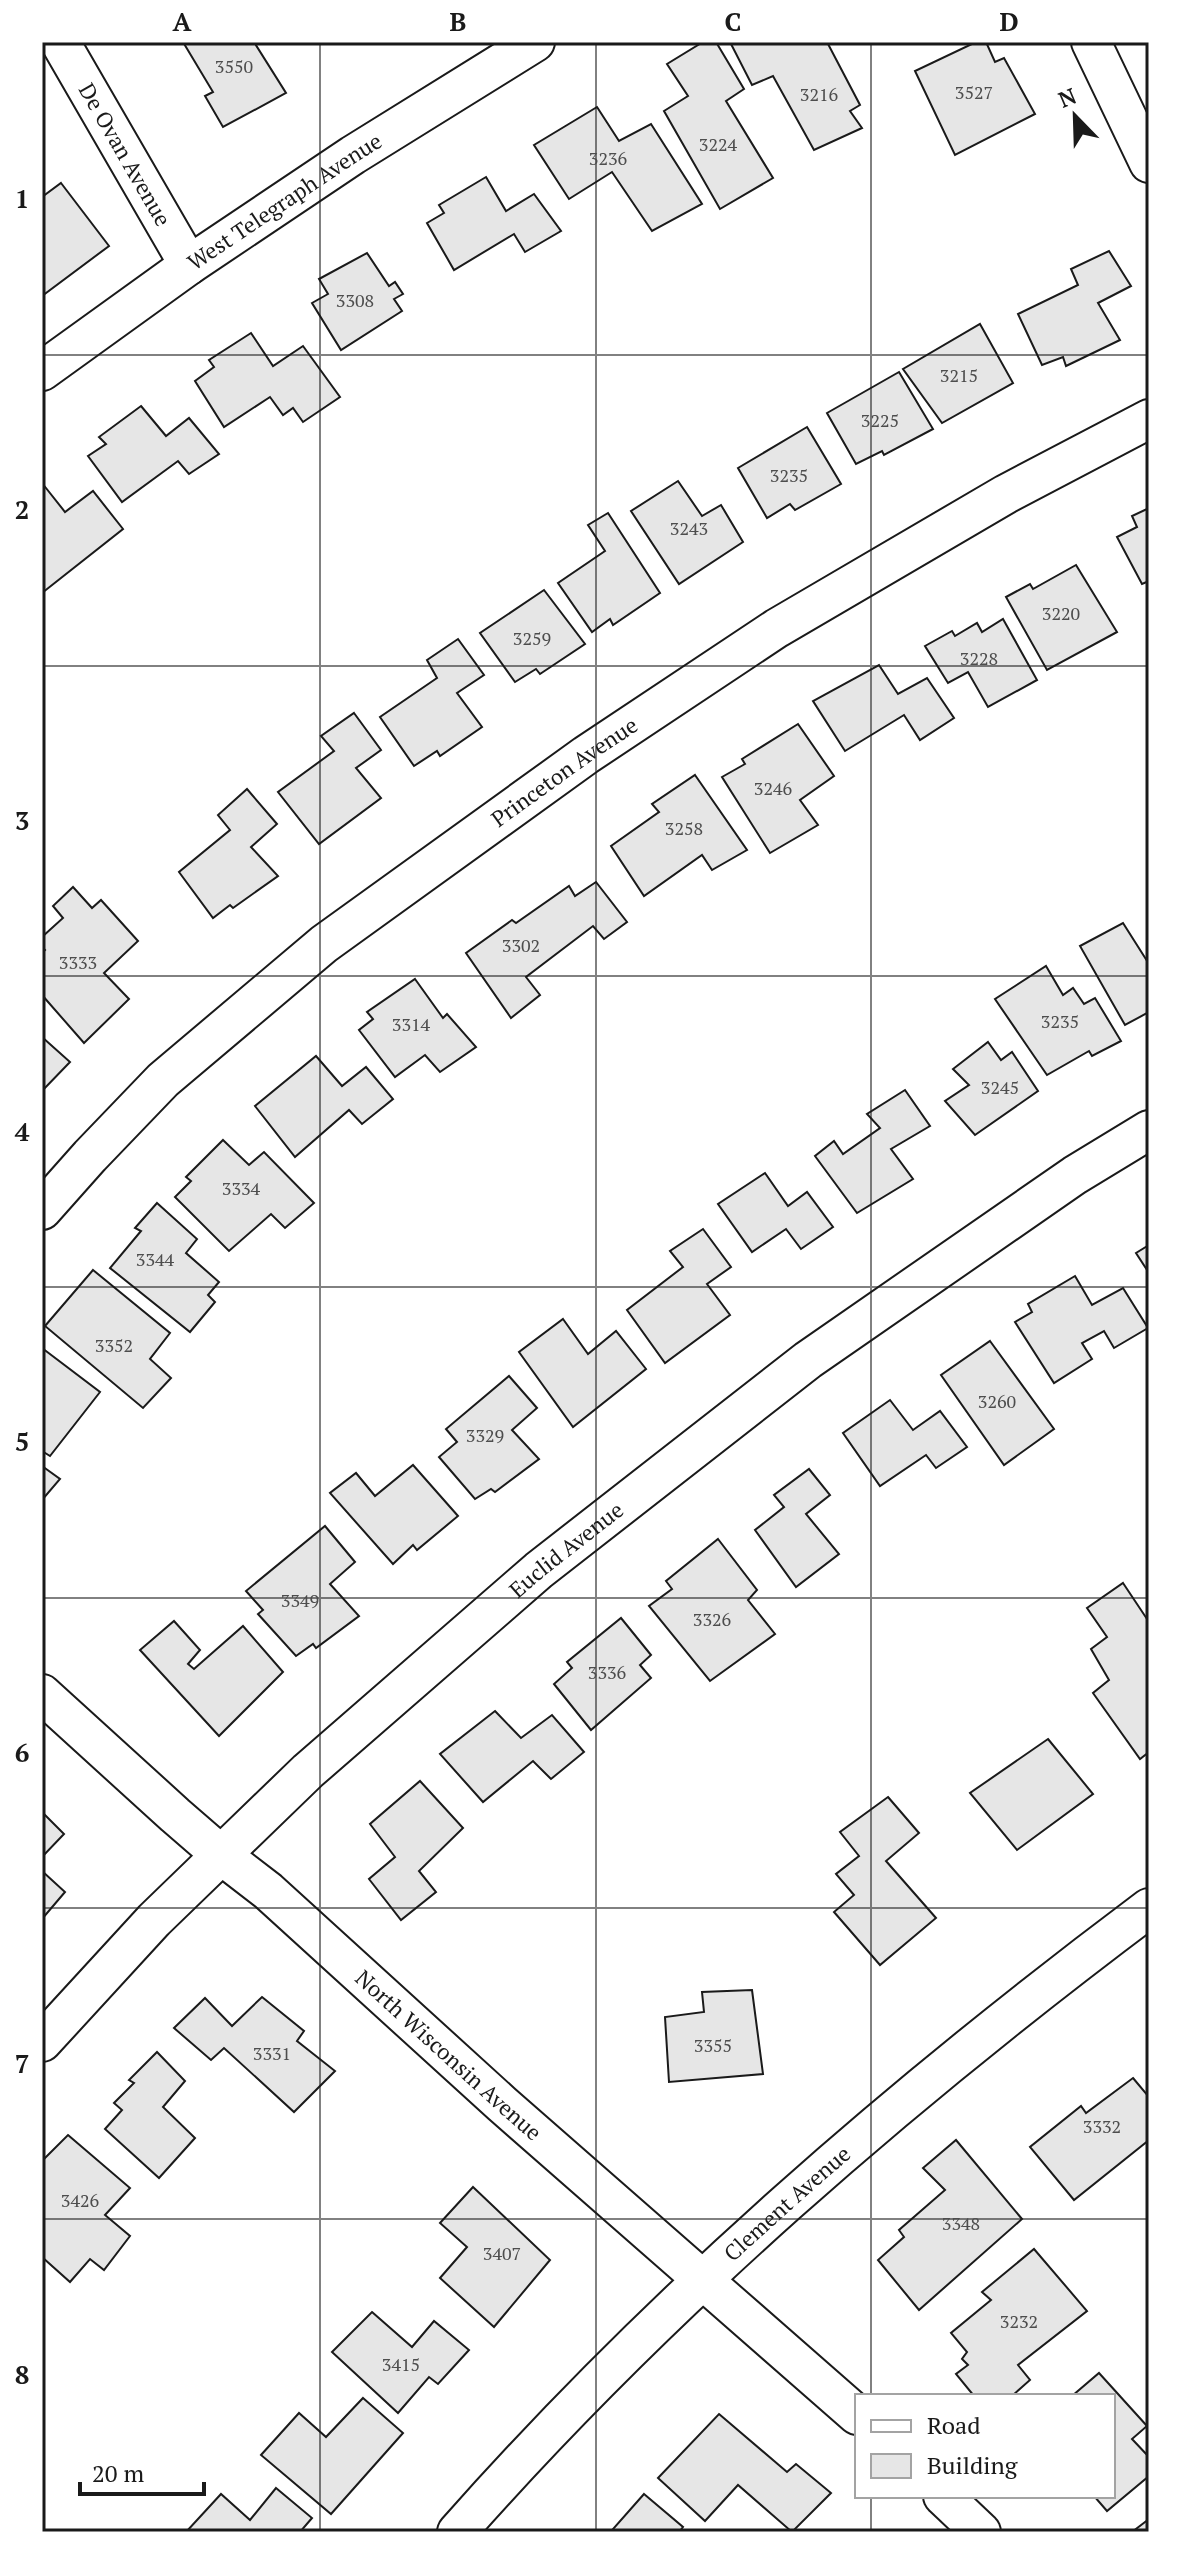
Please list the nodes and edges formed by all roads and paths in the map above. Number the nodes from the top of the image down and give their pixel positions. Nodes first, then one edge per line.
1 (60, 42) edge
2 (535, 42) edge
3 (1091, 42) edge
4 (1149, 163) edge
5 (189, 265) junction
6 (42, 371) edge
7 (1149, 419) edge
8 (1149, 1130) edge
9 (42, 1210) edge
10 (42, 1694) edge
11 (220, 1854) junction
12 (1149, 1908) edge
13 (42, 2042) edge
14 (701, 2280) junction
15 (855, 2413) edge
16 (945, 2498) edge
17 (457, 2532) edge
18 (981, 2532) edge

1 - 5 street, De Ovan Avenue
2 - 5 street, West Telegraph Avenue
3 - 4 street
5 - 6 street, West Telegraph Avenue
7 - 9 street, Princeton Avenue
8 - 11 street, Euclid Avenue
10 - 11 street, North Wisconsin Avenue
11 - 13 street, Euclid Avenue
11 - 14 street, North Wisconsin Avenue
12 - 14 street, Clement Avenue
14 - 15 street, North Wisconsin Avenue
14 - 17 street, Clement Avenue
16 - 18 street

